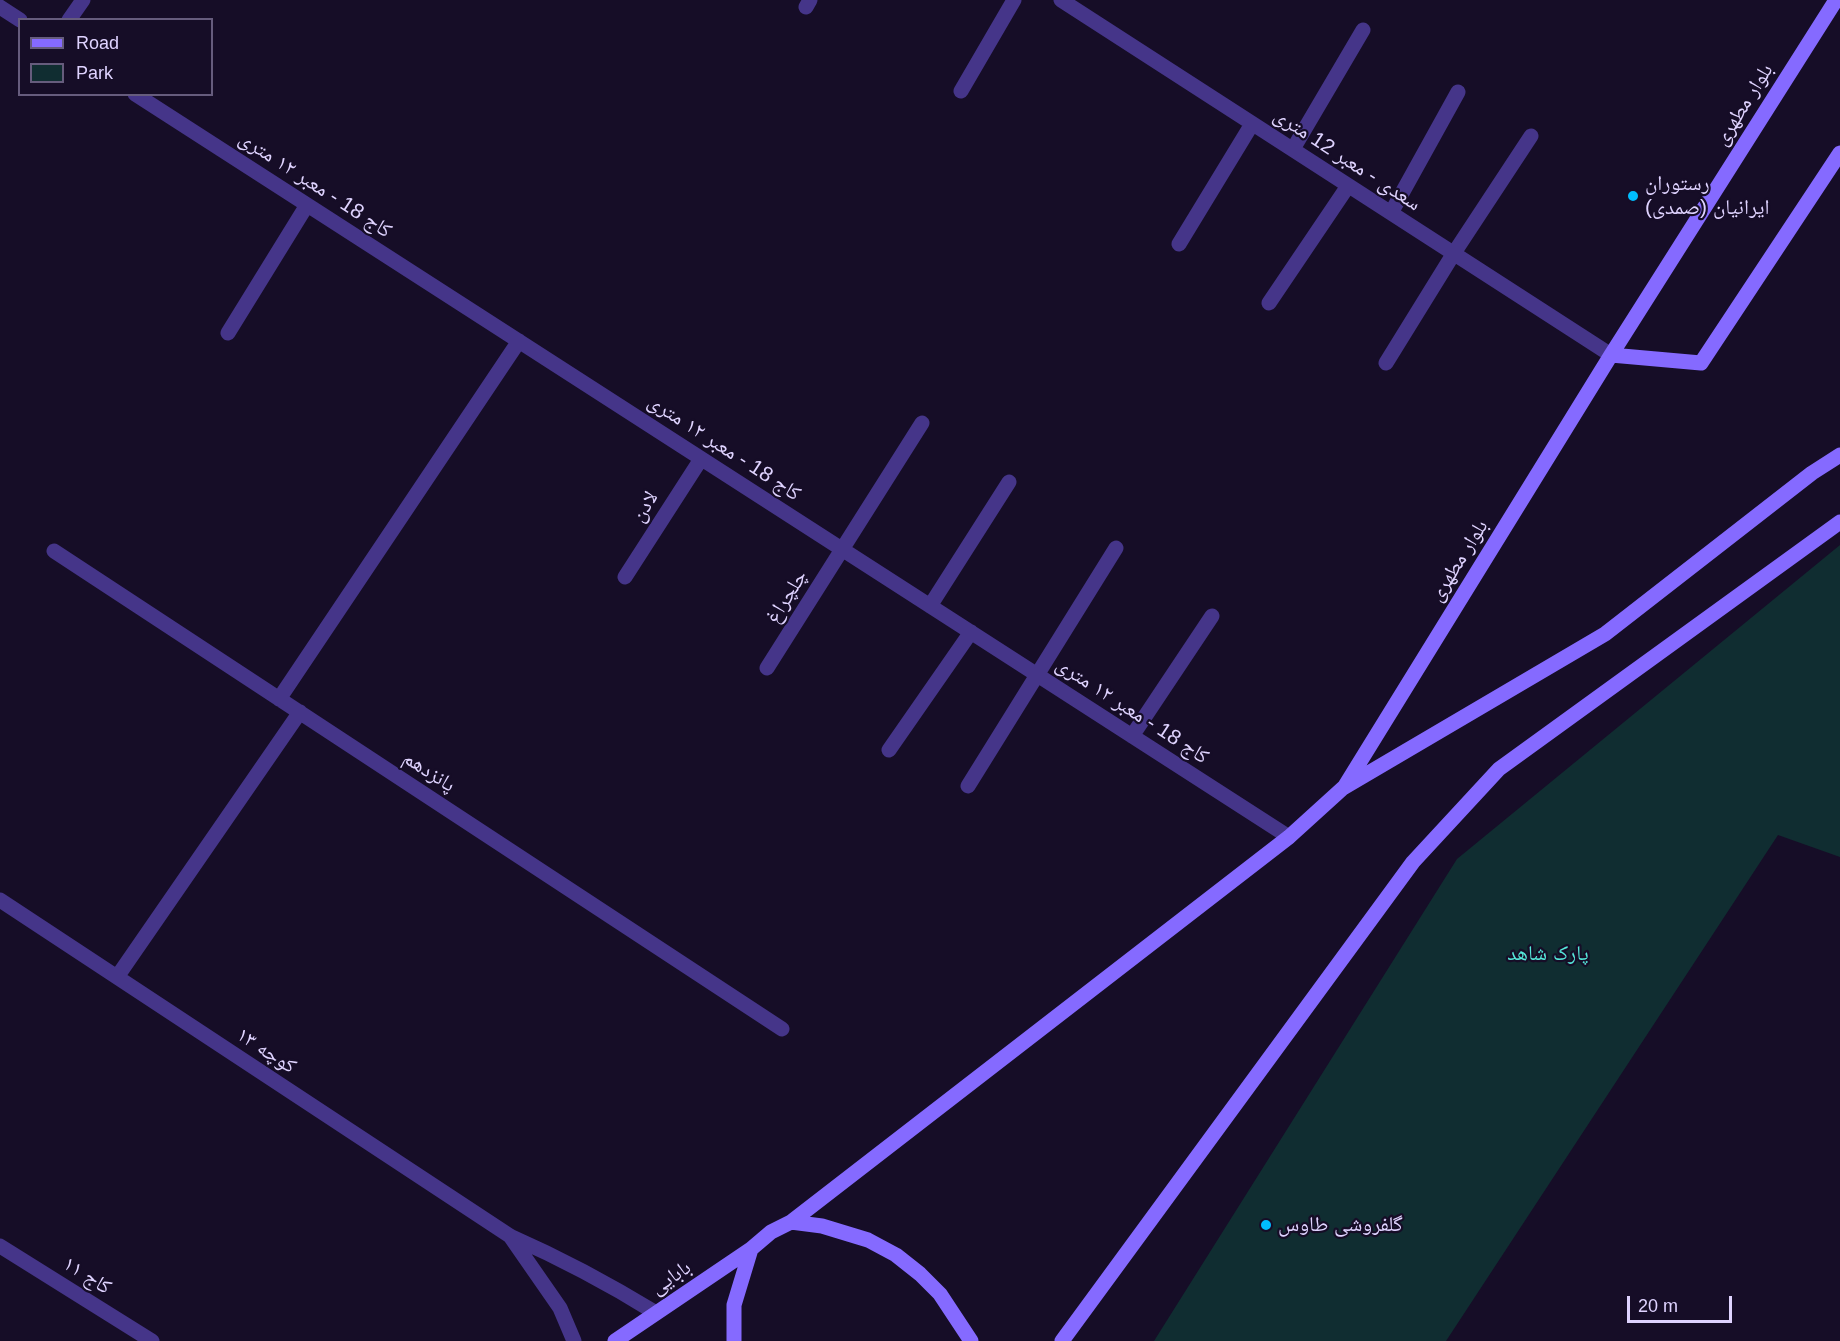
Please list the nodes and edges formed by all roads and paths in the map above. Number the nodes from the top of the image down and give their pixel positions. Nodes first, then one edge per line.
1 (83, 0) edge
2 (1014, 0) edge
3 (1061, 0) edge
4 (1836, 0) edge
5 (0, 7) edge
6 (70, 18) edge
7 (18, 19) edge
8 (1364, 30) dead end
9 (961, 91) dead end
10 (1458, 92) dead end
11 (138, 96) edge
12 (1252, 124) junction
13 (1531, 136) dead end
14 (1293, 149) junction
15 (1840, 153) edge
16 (1348, 186) junction
17 (307, 205) junction
18 (1391, 213) junction
19 (1179, 244) dead end
20 (1454, 253) junction
21 (1269, 303) dead end
22 (228, 333) dead end
23 (519, 341) junction
24 (1611, 355) junction
25 (1386, 363) dead end
26 (922, 423) dead end
27 (1840, 455) edge
28 (701, 459) junction
29 (1009, 482) dead end
30 (1840, 522) edge
31 (1116, 548) dead end
32 (842, 549) junction
33 (54, 551) dead end
34 (625, 577) dead end
35 (930, 606) junction
36 (1212, 616) dead end
37 (971, 632) junction
38 (767, 668) dead end
39 (1037, 675) junction
40 (279, 699) junction
41 (300, 712) junction
42 (1132, 736) junction
43 (889, 750) dead end
44 (968, 786) dead end
45 (1343, 788) junction
46 (1289, 837) junction
47 (0, 900) edge
48 (117, 977) junction
49 (782, 1029) dead end
50 (791, 1222) junction
51 (510, 1236) junction
52 (0, 1246) edge
53 (751, 1249) junction
54 (656, 1313) junction
55 (152, 1341) edge
56 (574, 1341) edge
57 (615, 1341) edge
58 (734, 1341) edge
59 (971, 1341) edge
60 (1062, 1341) edge

1 - 6 street
2 - 9 street
3 - 12 street, سعدی - معبر 12 متری
4 - 24 main road, بلوار مطهری
5 - 7 street
8 - 14 street
10 - 18 street
11 - 17 street, کاج 18 - معبر ۱۲ متری
12 - 14 street, سعدی - معبر 12 متری
12 - 19 street
13 - 20 street
14 - 16 street, سعدی - معبر 12 متری
15 - 24 main road
16 - 18 street, سعدی - معبر 12 متری
16 - 21 street
17 - 22 street
17 - 23 street, کاج 18 - معبر ۱۲ متری
18 - 20 street, سعدی - معبر 12 متری
20 - 24 street, سعدی - معبر 12 متری
20 - 25 street
23 - 28 street, کاج 18 - معبر ۱۲ متری
23 - 40 street
24 - 45 main road, بلوار مطهری
26 - 32 street, چلچراغ
27 - 45 main road
28 - 32 street, کاج 18 - معبر ۱۲ متری
28 - 34 street, لادن
29 - 35 street
30 - 60 main road
31 - 39 street
32 - 35 street, کاج 18 - معبر ۱۲ متری
32 - 38 street, چلچراغ
33 - 40 street, پانزدهم
35 - 37 street, کاج 18 - معبر ۱۲ متری
36 - 42 street
37 - 39 street, کاج 18 - معبر ۱۲ متری
37 - 43 street
39 - 42 street, کاج 18 - معبر ۱۲ متری
39 - 44 street
40 - 41 street, پانزدهم
41 - 48 street
41 - 49 street, پانزدهم
42 - 46 street, کاج 18 - معبر ۱۲ متری
45 - 46 main road, بابایی
46 - 50 main road, بابایی
47 - 48 street, کوچه ۱۳
48 - 51 street, کوچه ۱۳
50 - 53 main road, بابایی
50 - 59 main road
51 - 54 street, کوچه ۱۳
51 - 56 street, کوچه ۱۳
52 - 55 street, کاج ۱۱
53 - 54 main road, بابایی
53 - 58 main road
54 - 57 main road, بابایی

